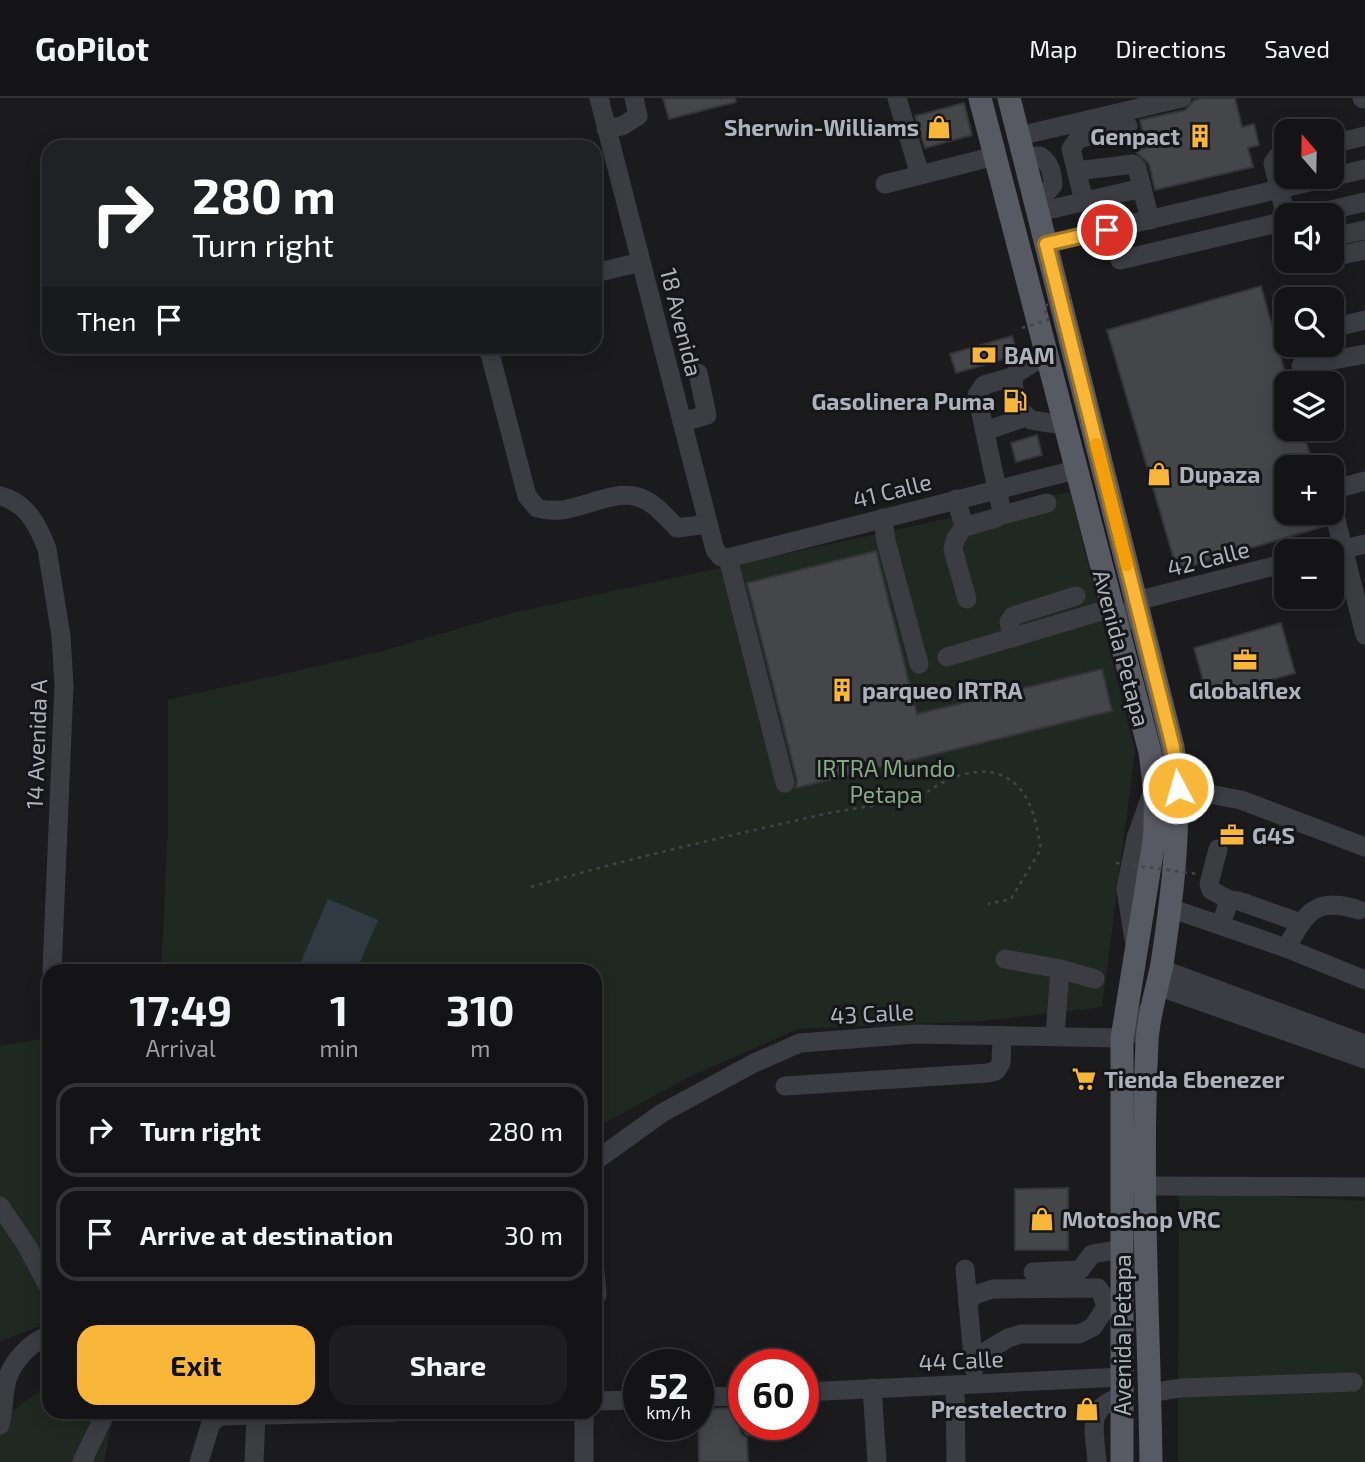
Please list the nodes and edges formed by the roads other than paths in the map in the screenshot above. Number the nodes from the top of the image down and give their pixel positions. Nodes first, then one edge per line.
1 (599, 98) edge
2 (634, 98) edge
3 (897, 98) edge
4 (980, 98) edge
5 (1009, 98) edge
6 (1138, 98) edge
7 (1182, 98) edge
8 (1128, 126) dead end
9 (606, 129) junction
10 (1365, 136) edge
11 (1020, 139) junction
12 (1344, 141) edge
13 (995, 156) junction
14 (1365, 169) edge
15 (1077, 171) junction
16 (920, 175) junction
17 (885, 184) dead end
18 (1142, 188) junction
19 (1280, 190) junction
20 (1084, 201) junction
21 (1365, 202) edge
22 (1037, 203) junction
23 (1283, 203) edge
24 (1344, 207) edge
25 (1150, 220) junction
26 (1274, 222) edge
27 (1365, 230) edge
28 (1344, 234) edge
29 (1046, 244) junction
30 (1365, 250) edge
31 (1344, 254) edge
32 (1120, 260) dead end
33 (642, 262) junction
34 (602, 271) edge
35 (1365, 320) edge
36 (1344, 325) edge
37 (490, 354) edge
38 (1365, 354) edge
39 (1045, 355) junction
40 (1301, 366) dead end
41 (698, 373) dead end
42 (682, 422) junction
43 (1063, 425) junction
44 (985, 431) junction
45 (1075, 470) junction
46 (1365, 481) edge
47 (1344, 487) edge
48 (997, 489) junction
49 (0, 496) edge
50 (956, 499) junction
51 (1047, 503) dead end
52 (999, 516) junction
53 (883, 518) junction
54 (708, 524) junction
55 (966, 524) junction
56 (1365, 544) edge
57 (1344, 549) edge
58 (724, 557) junction
59 (1274, 567) edge
60 (1344, 572) edge
61 (1076, 596) dead end
62 (967, 599) dead end
63 (1136, 601) junction
64 (1112, 608) junction
65 (1118, 633) junction
66 (1365, 635) edge
67 (1013, 638) junction
68 (947, 657) dead end
69 (919, 664) dead end
70 (785, 783) dead end
71 (1166, 787) junction
72 (1365, 847) edge
73 (1218, 849) dead end
74 (1229, 900) junction
75 (1170, 908) junction
76 (1359, 910) dead end
77 (1301, 923) junction
78 (1221, 925) junction
79 (1286, 948) junction
80 (1005, 959) dead end
81 (52, 964) edge
82 (1060, 969) junction
83 (1095, 979) dead end
84 (1365, 979) edge
85 (1158, 982) junction
86 (1002, 1036) junction
87 (1055, 1036) junction
88 (1122, 1038) junction
89 (1365, 1044) edge
90 (1365, 1059) edge
91 (785, 1086) dead end
92 (602, 1156) edge
93 (1145, 1186) junction
94 (1365, 1187) edge
95 (0, 1206) edge
96 (1122, 1249) junction
97 (965, 1269) dead end
98 (1033, 1272) dead end
99 (42, 1275) edge
100 (968, 1303) junction
101 (42, 1338) edge
102 (973, 1359) junction
103 (1353, 1382) dead end
104 (975, 1384) junction
105 (955, 1385) junction
106 (872, 1388) junction
107 (1122, 1389) junction
108 (819, 1391) edge
109 (1150, 1393) junction
110 (623, 1400) edge
111 (602, 1401) edge
112 (103, 1419) edge
113 (216, 1419) edge
114 (256, 1419) edge
115 (584, 1419) edge
116 (0, 1425) edge
117 (82, 1462) edge
118 (198, 1462) edge
119 (254, 1462) edge
120 (584, 1462) edge
121 (877, 1462) edge
122 (956, 1462) edge
123 (1097, 1462) edge
124 (1122, 1462) edge
125 (1151, 1462) edge

1 - 9 street, 18 Avenida
2 - 9 street
3 - 16 street
4 - 13 main road, Avenida Petapa
5 - 11 main road, Avenida Petapa
6 - 11 street
7 - 11 street
8 - 15 street
9 - 33 street, 18 Avenida
10 - 12 street
11 - 22 main road, Avenida Petapa
13 - 16 street
13 - 39 main road, Avenida Petapa
14 - 19 street
15 - 18 street
15 - 20 street
16 - 17 street
18 - 20 street
18 - 25 street
19 - 23 street
19 - 25 street
20 - 22 street
21 - 24 street
22 - 29 main road, Avenida Petapa
25 - 29 street
26 - 32 street
27 - 28 street
29 - 63 main road, Avenida Petapa
30 - 31 street
33 - 34 street
33 - 42 street, 18 Avenida
35 - 36 street
37 - 54 street
38 - 40 street
39 - 43 main road, Avenida Petapa
39 - 44 street
41 - 42 street
42 - 54 street, 18 Avenida
43 - 44 street
43 - 45 main road, Avenida Petapa
44 - 48 street
45 - 48 street, 41 Calle
45 - 64 main road, Avenida Petapa
46 - 47 street
48 - 50 street, 41 Calle
48 - 52 street
49 - 81 street, 14 Avenida A
50 - 53 street, 41 Calle
50 - 55 street
51 - 52 street
52 - 55 street
53 - 58 street, 41 Calle
53 - 69 street
54 - 58 street, 18 Avenida
55 - 62 street
56 - 57 street
58 - 70 street, 18 Avenida
59 - 63 street, 42 Calle
60 - 66 street
61 - 67 street
63 - 65 street
63 - 71 main road, Avenida Petapa
64 - 65 main road, Avenida Petapa
64 - 67 street
65 - 71 main road, Avenida Petapa
67 - 68 street
71 - 72 street
71 - 75 main road, Avenida Petapa
71 - 88 main road, Avenida Petapa
73 - 74 street
74 - 77 street
74 - 78 street
75 - 78 street
75 - 85 main road, Avenida Petapa
76 - 77 street
77 - 79 street
78 - 79 street
79 - 84 street
80 - 82 street
82 - 83 street
82 - 87 street
85 - 88 street
85 - 89 street
85 - 90 street
85 - 93 main road, Avenida Petapa
86 - 87 street, 43 Calle
86 - 91 street
86 - 92 street, 43 Calle
87 - 88 street, 43 Calle
88 - 96 main road, Avenida Petapa
93 - 94 street
93 - 109 main road, Avenida Petapa
95 - 99 street
96 - 98 street
96 - 107 main road, Avenida Petapa
97 - 100 street
100 - 102 street
100 - 102 street
101 - 116 street
102 - 104 street
103 - 109 street
104 - 105 street, 44 Calle
104 - 107 street, 44 Calle
105 - 106 street, 44 Calle
105 - 122 street
106 - 108 street, 44 Calle
106 - 121 street
107 - 109 main road
107 - 123 street
107 - 124 main road, Avenida Petapa
109 - 125 main road, Avenida Petapa
110 - 111 street
112 - 117 street
113 - 118 street
114 - 119 street
115 - 120 street

